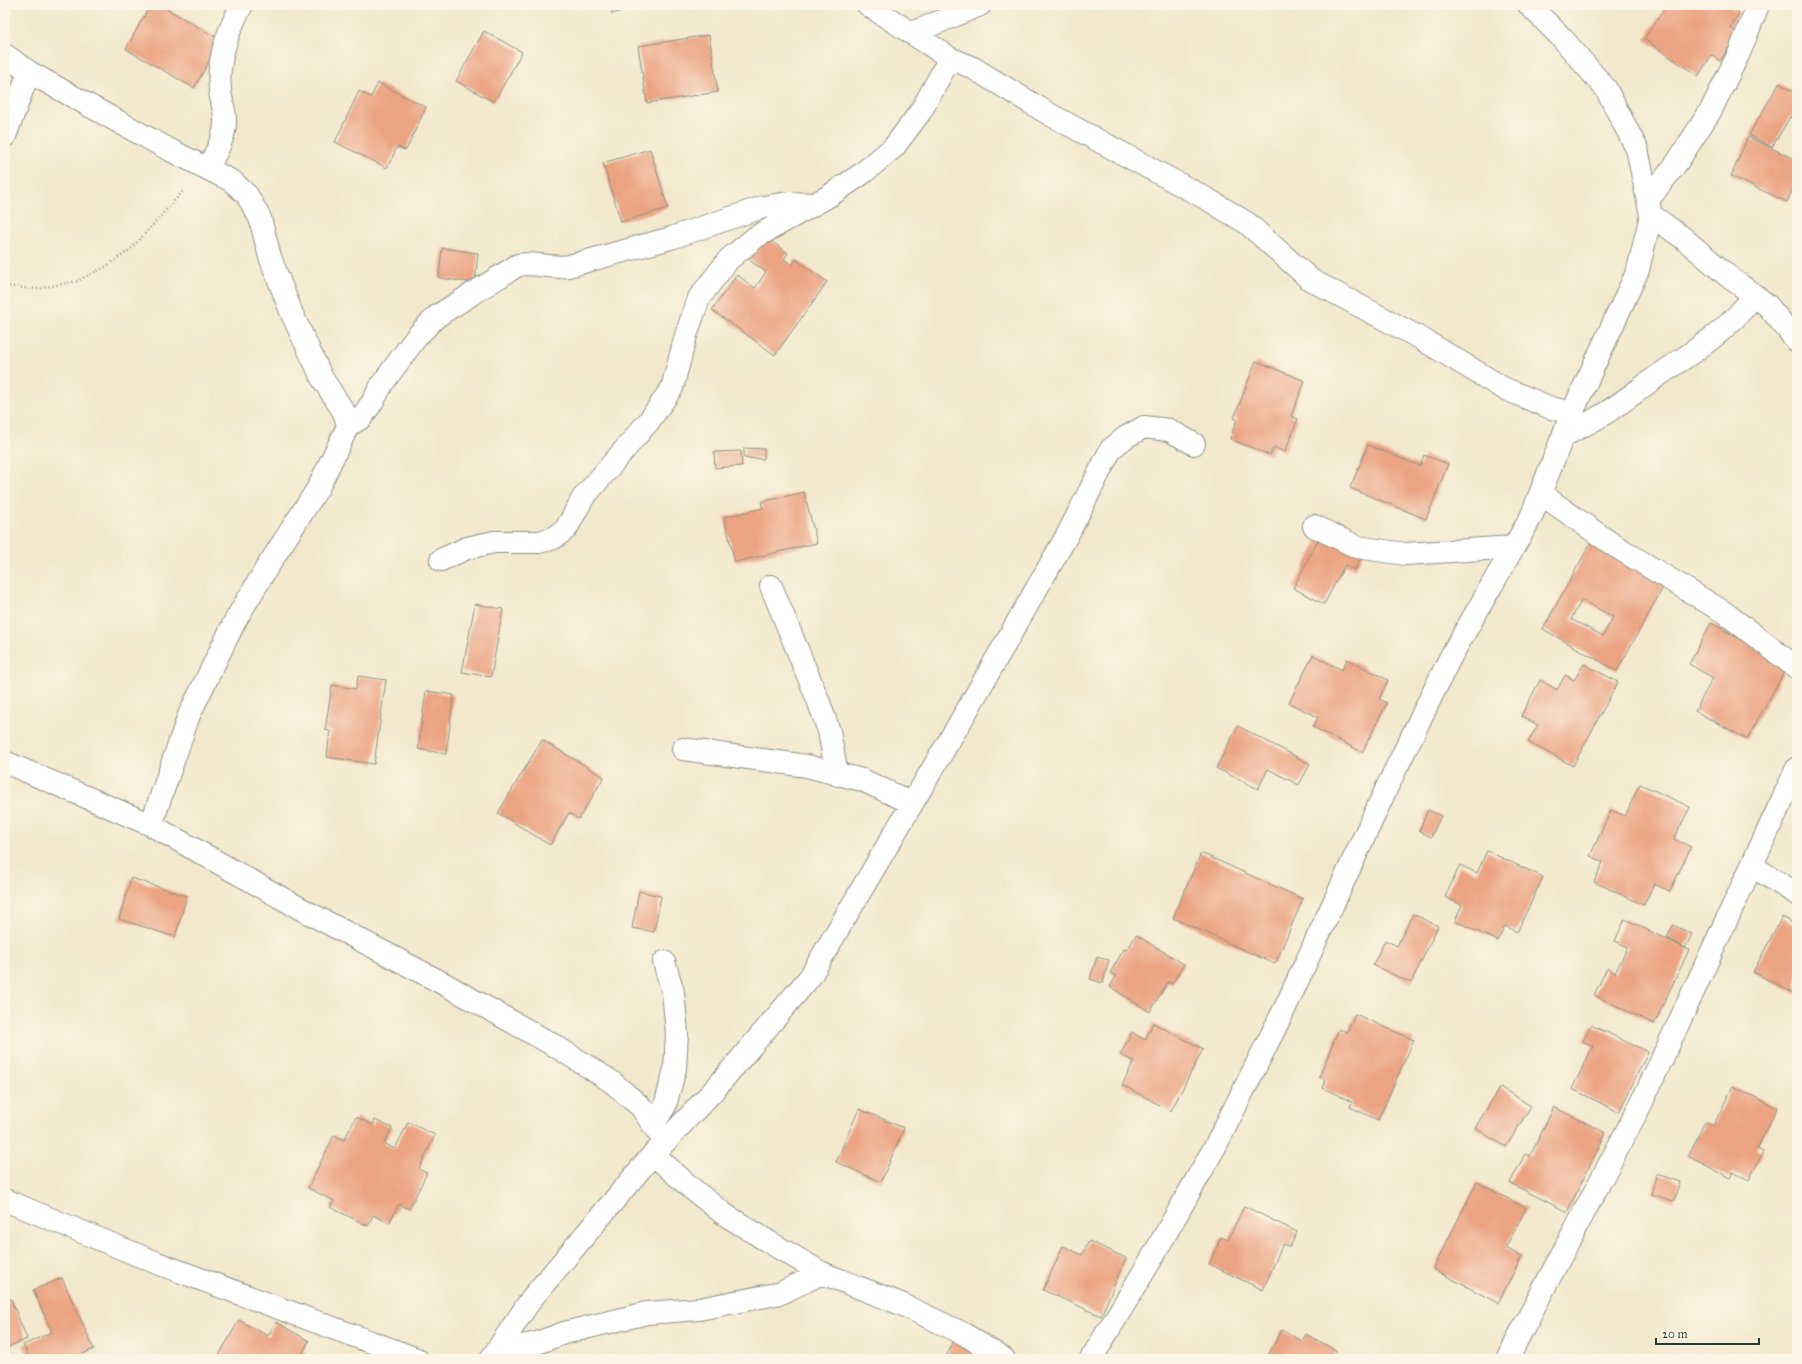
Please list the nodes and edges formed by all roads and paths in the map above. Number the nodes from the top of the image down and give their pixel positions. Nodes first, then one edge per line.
1 (242, 5) edge
2 (868, 5) edge
3 (980, 5) edge
4 (1529, 5) edge
5 (1758, 5) edge
6 (912, 33) junction
7 (5, 55) edge
8 (950, 58) junction
9 (29, 72) junction
10 (5, 136) edge
11 (206, 168) junction
12 (814, 204) junction
13 (1650, 208) junction
14 (5, 286) edge
15 (1754, 294) junction
16 (1797, 341) edge
17 (1572, 413) junction
18 (348, 426) junction
19 (1564, 436) junction
20 (1194, 444) dead end
21 (1541, 494) junction
22 (1314, 526) dead end
23 (1514, 547) junction
24 (441, 560) dead end
25 (771, 586) dead end
26 (1797, 668) edge
27 (683, 749) dead end
28 (5, 762) edge
29 (1797, 768) edge
30 (838, 775) junction
31 (912, 803) junction
32 (151, 825) junction
33 (1752, 866) junction
34 (1797, 894) edge
35 (664, 962) dead end
36 (657, 1141) junction
37 (5, 1200) edge
38 (822, 1273) junction
39 (495, 1353) edge
40 (417, 1359) edge
41 (1004, 1359) edge
42 (1091, 1359) edge
43 (1508, 1359) edge

1 - 11 street
2 - 6 street
3 - 6 street
4 - 13 street
5 - 13 street
6 - 8 street
7 - 9 street
8 - 12 street
8 - 17 street
9 - 10 street
9 - 11 street
11 - 14 path
11 - 18 street
12 - 18 street
12 - 24 street
13 - 15 street
13 - 17 street
15 - 16 street
15 - 19 street
17 - 19 street
18 - 32 street
19 - 21 street
20 - 31 street
21 - 23 street
21 - 26 street
22 - 23 street
23 - 42 street
25 - 30 street
27 - 30 street
28 - 32 street
29 - 33 street
30 - 31 street
31 - 36 street
32 - 36 street
33 - 34 street
33 - 43 street
35 - 36 street
36 - 38 street
36 - 39 street
37 - 40 street
38 - 39 street
38 - 41 street

